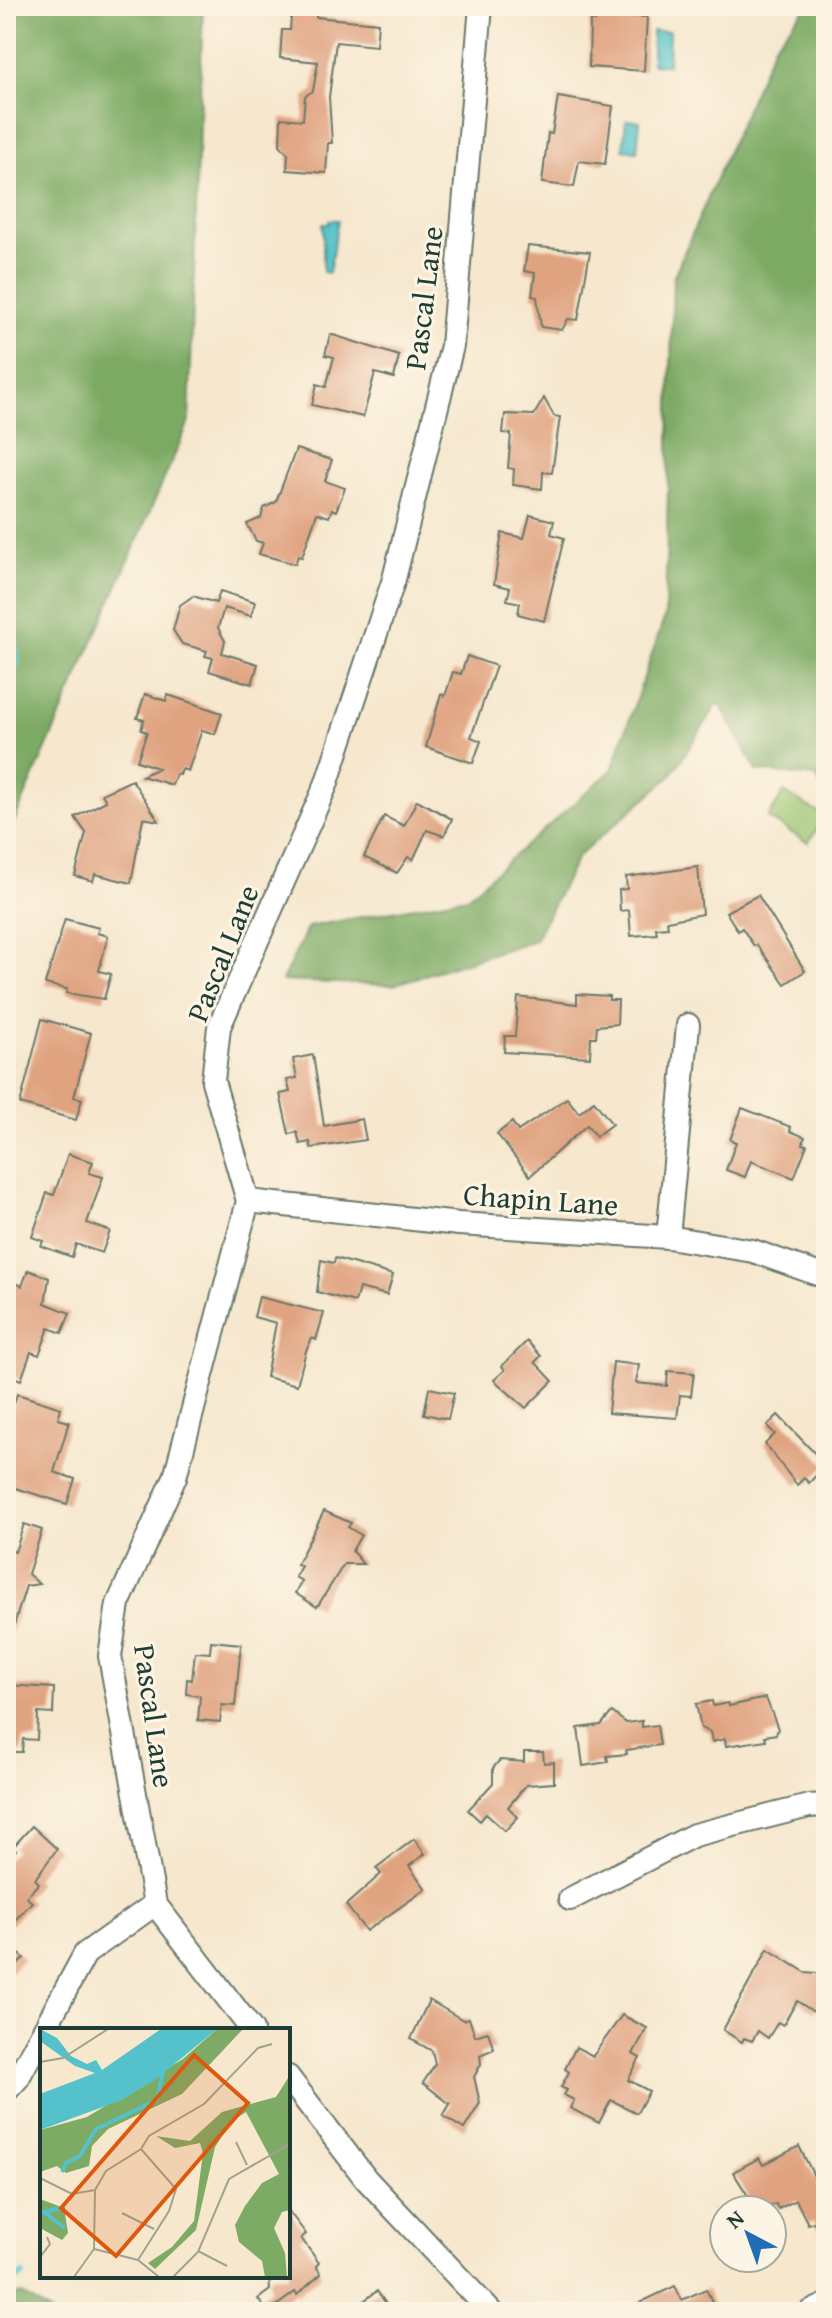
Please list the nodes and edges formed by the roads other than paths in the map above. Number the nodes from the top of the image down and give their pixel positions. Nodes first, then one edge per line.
1 (481, 6) edge
2 (688, 1025) dead end
3 (248, 1201) junction
4 (668, 1237) junction
5 (826, 1277) edge
6 (826, 1805) edge
7 (570, 1899) dead end
8 (155, 1904) junction
9 (45, 2028) edge
10 (250, 2028) edge
11 (40, 2038) edge
12 (290, 2080) edge
13 (6, 2091) edge
14 (826, 2305) edge
15 (491, 2312) edge
16 (811, 2312) edge

1 - 3 street, Pascal Lane
2 - 4 street
3 - 4 street, Chapin Lane
3 - 8 street, Pascal Lane
4 - 5 street, Chapin Lane
6 - 7 street
8 - 9 street
8 - 10 street, Pascal Lane
11 - 13 street
12 - 15 street
14 - 16 street

